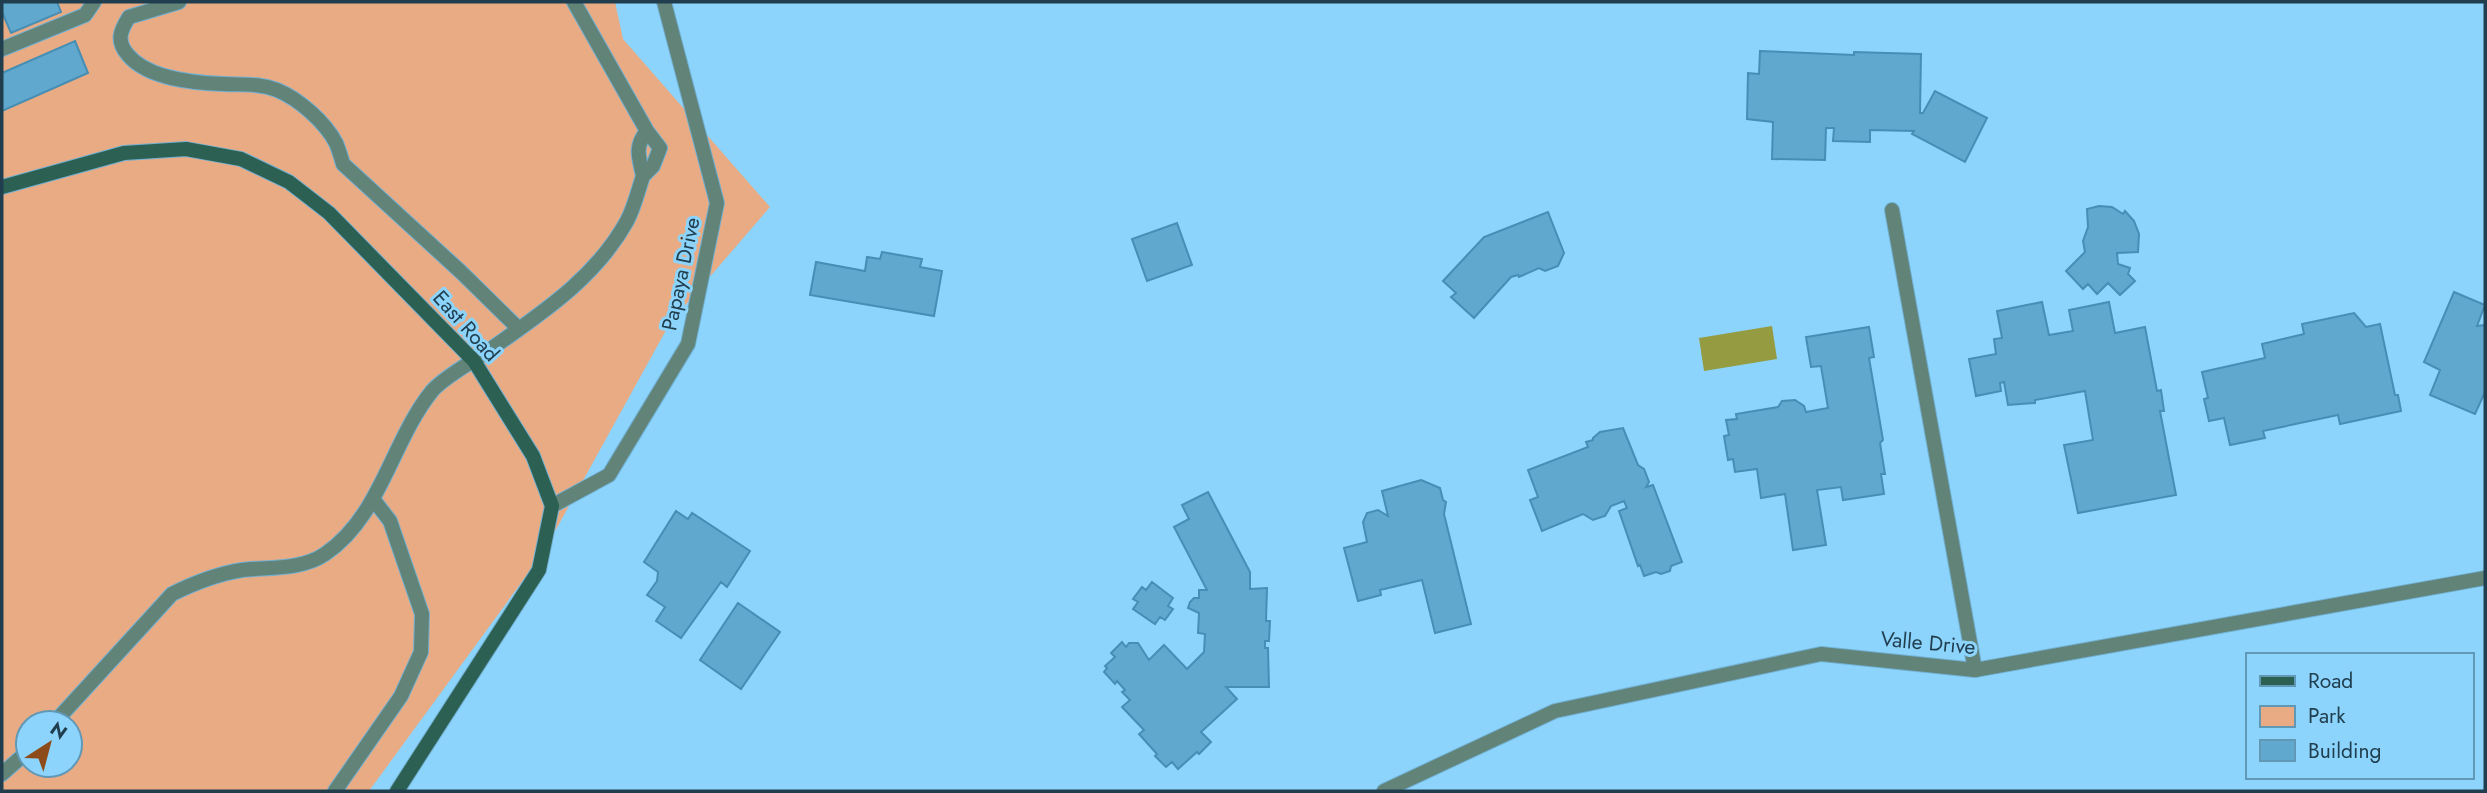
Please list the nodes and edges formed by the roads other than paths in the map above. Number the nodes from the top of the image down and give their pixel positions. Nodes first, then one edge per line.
1 (94, 2) edge
2 (132, 2) edge
3 (179, 2) edge
4 (574, 2) edge
5 (664, 2) edge
6 (130, 17) junction
7 (2, 49) edge
8 (647, 131) junction
9 (643, 176) junction
10 (2, 187) edge
11 (1892, 210) dead end
12 (519, 329) junction
13 (474, 361) junction
14 (373, 499) junction
15 (552, 506) junction
16 (2485, 578) edge
17 (1975, 670) junction
18 (67, 709) edge
19 (335, 791) edge
20 (397, 791) edge
21 (1384, 791) edge

1 - 7 street
2 - 6 street
3 - 6 street
4 - 8 street
5 - 15 street, Papaya Drive
6 - 12 street
8 - 9 street
8 - 9 street
9 - 12 street
10 - 13 street, East Road
11 - 17 street
12 - 13 street
13 - 14 street
13 - 15 street, East Road
14 - 18 street
14 - 19 street
15 - 20 street
16 - 17 street, Valle Drive
17 - 21 street, Valle Drive

